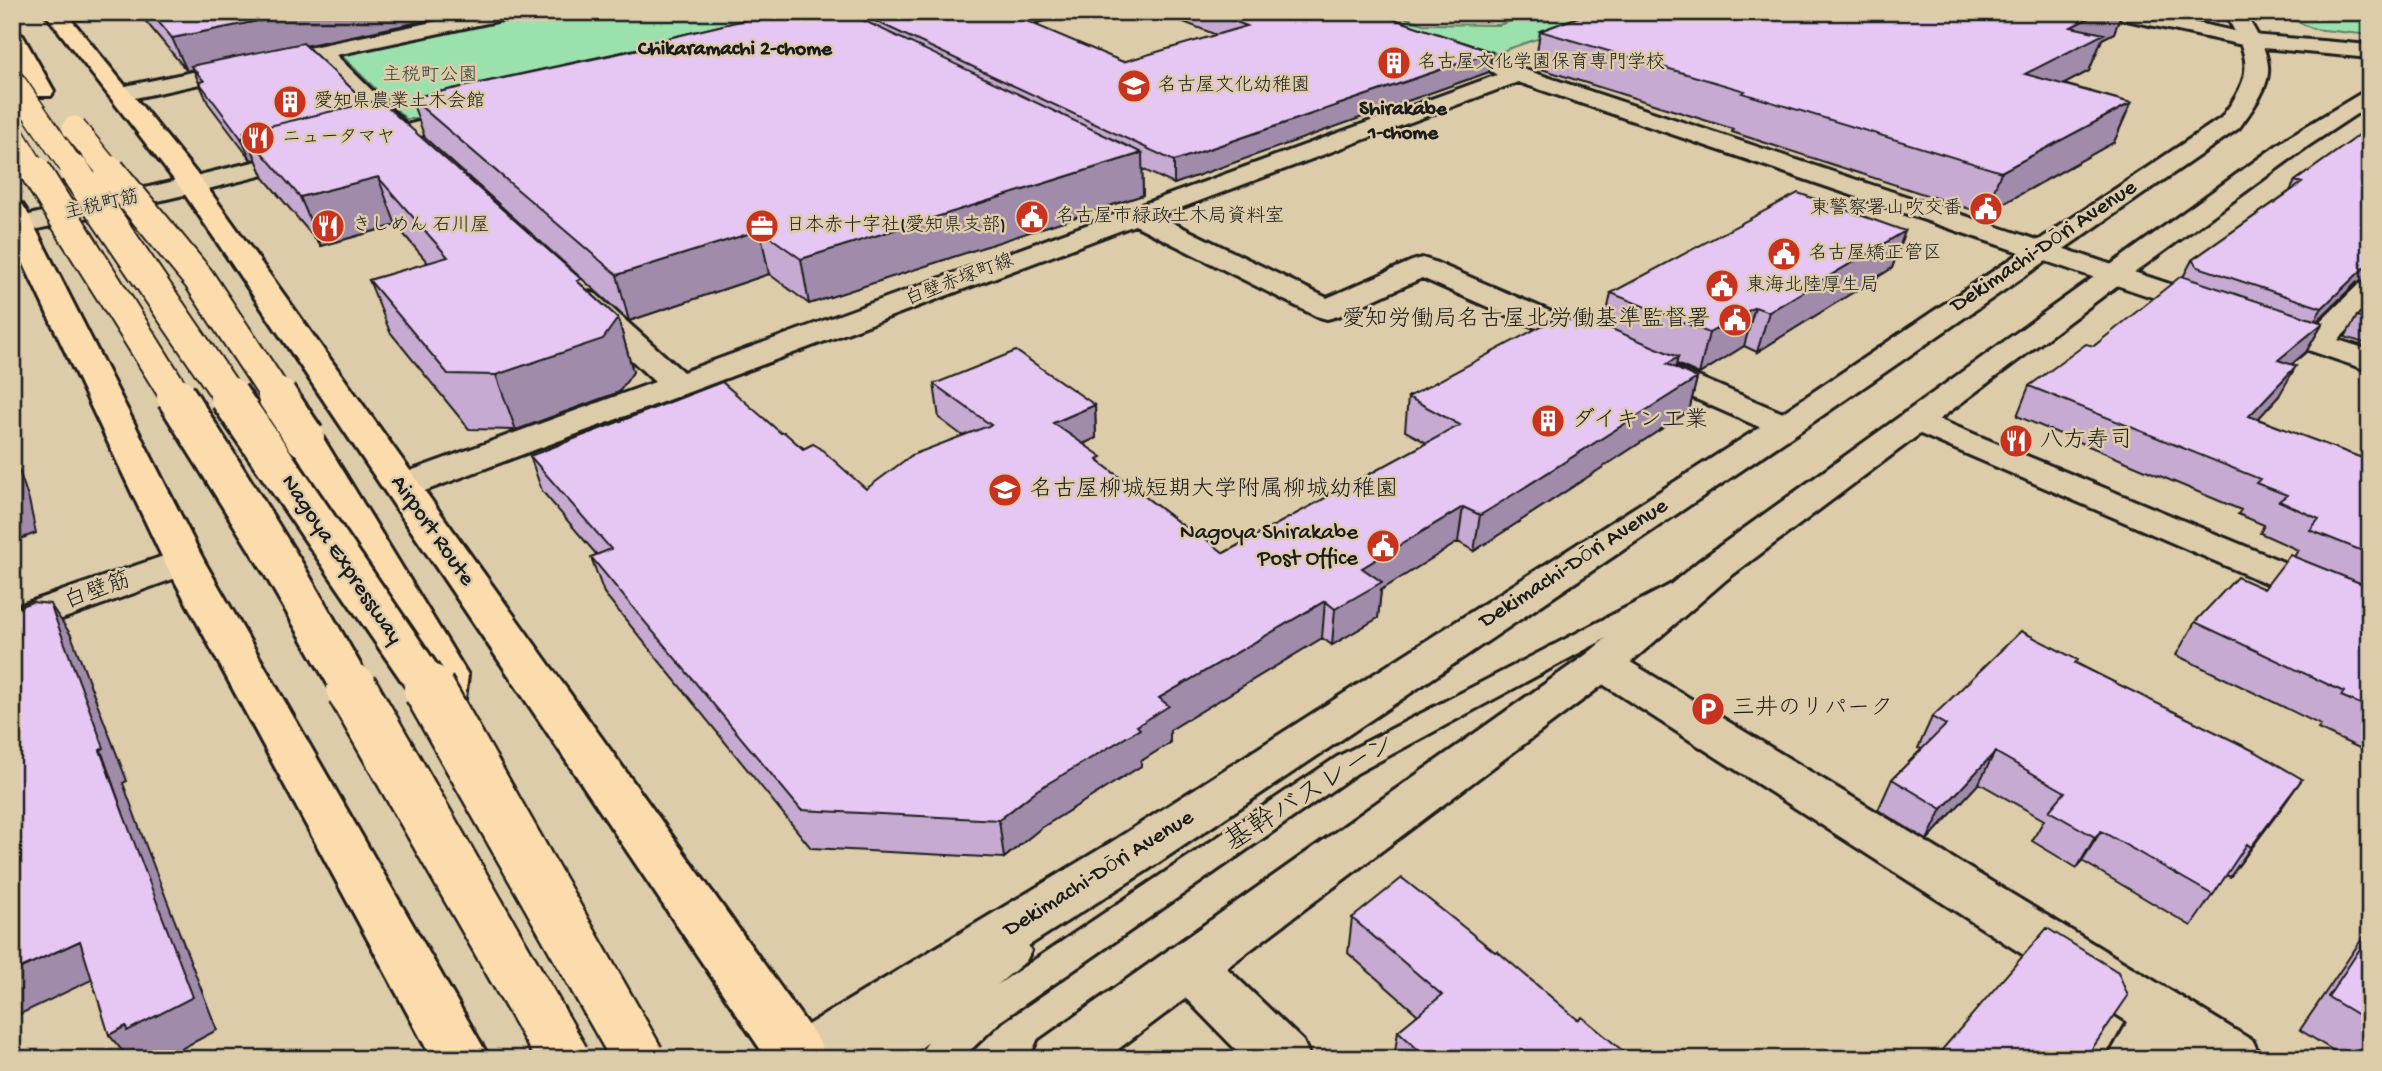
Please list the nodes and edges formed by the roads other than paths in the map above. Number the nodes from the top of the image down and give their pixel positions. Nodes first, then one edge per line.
1 (54, 12) edge
2 (511, 12) edge
3 (2117, 12) edge
4 (2234, 12) edge
5 (12, 36) edge
6 (2252, 41) junction
7 (113, 50) dead end
8 (321, 52) junction
9 (2370, 52) edge
10 (1468, 57) edge
11 (1519, 74) junction
12 (28, 86) edge
13 (130, 92) junction
14 (2370, 95) edge
15 (494, 110) edge
16 (150, 132) junction
17 (401, 133) junction
18 (12, 134) edge
19 (432, 161) edge
20 (192, 185) junction
21 (1135, 215) junction
22 (15, 221) edge
23 (2038, 251) junction
24 (2113, 275) junction
25 (566, 283) edge
26 (2370, 290) edge
27 (2317, 343) junction
28 (2370, 361) edge
29 (679, 386) junction
30 (1916, 420) junction
31 (1785, 426) junction
32 (401, 487) junction
33 (184, 561) junction
34 (1713, 570) junction
35 (2370, 614) edge
36 (12, 623) edge
37 (1602, 664) junction
38 (1128, 857) junction
39 (1188, 965) junction
40 (2149, 1037) edge
41 (462, 1059) edge
42 (564, 1059) edge
43 (639, 1059) edge
44 (800, 1059) edge
45 (881, 1059) edge
46 (935, 1059) edge
47 (1060, 1059) edge
48 (1283, 1059) edge
49 (2233, 1059) edge

1 - 16 highway, Airport Route
2 - 8 street
3 - 6 street
4 - 6 street, Dekimachi-Dōri Avenue
5 - 12 highway
6 - 9 street
6 - 23 street, Dekimachi-Dōri Avenue
7 - 13 highway
8 - 13 street
8 - 17 street
10 - 11 street
11 - 21 street, 白壁赤塚町線
11 - 23 street
12 - 43 highway, bridge
13 - 16 highway
14 - 24 street
15 - 17 street, 主税町筋
16 - 20 highway, Airport Route
17 - 19 street
17 - 20 street, 主税町筋
18 - 42 highway, bridge
20 - 22 street, 主税町筋
20 - 32 highway, Airport Route
21 - 29 street, 白壁赤塚町線
21 - 31 street
22 - 33 highway
23 - 24 street
23 - 31 street, Dekimachi-Dōri Avenue
24 - 27 street
24 - 30 street
25 - 29 street
26 - 27 street
27 - 28 street
29 - 32 street, 白壁赤塚町線
30 - 34 street
30 - 35 street
31 - 38 street, Dekimachi-Dōri Avenue
32 - 44 highway, Airport Route
33 - 36 street, 白壁筋
33 - 41 highway
34 - 37 street
34 - 46 lane, 基幹バスレーン
37 - 39 street
37 - 40 street
38 - 44 street, Dekimachi-Dōri Avenue
38 - 45 lane
39 - 47 street
39 - 48 street
40 - 49 street

